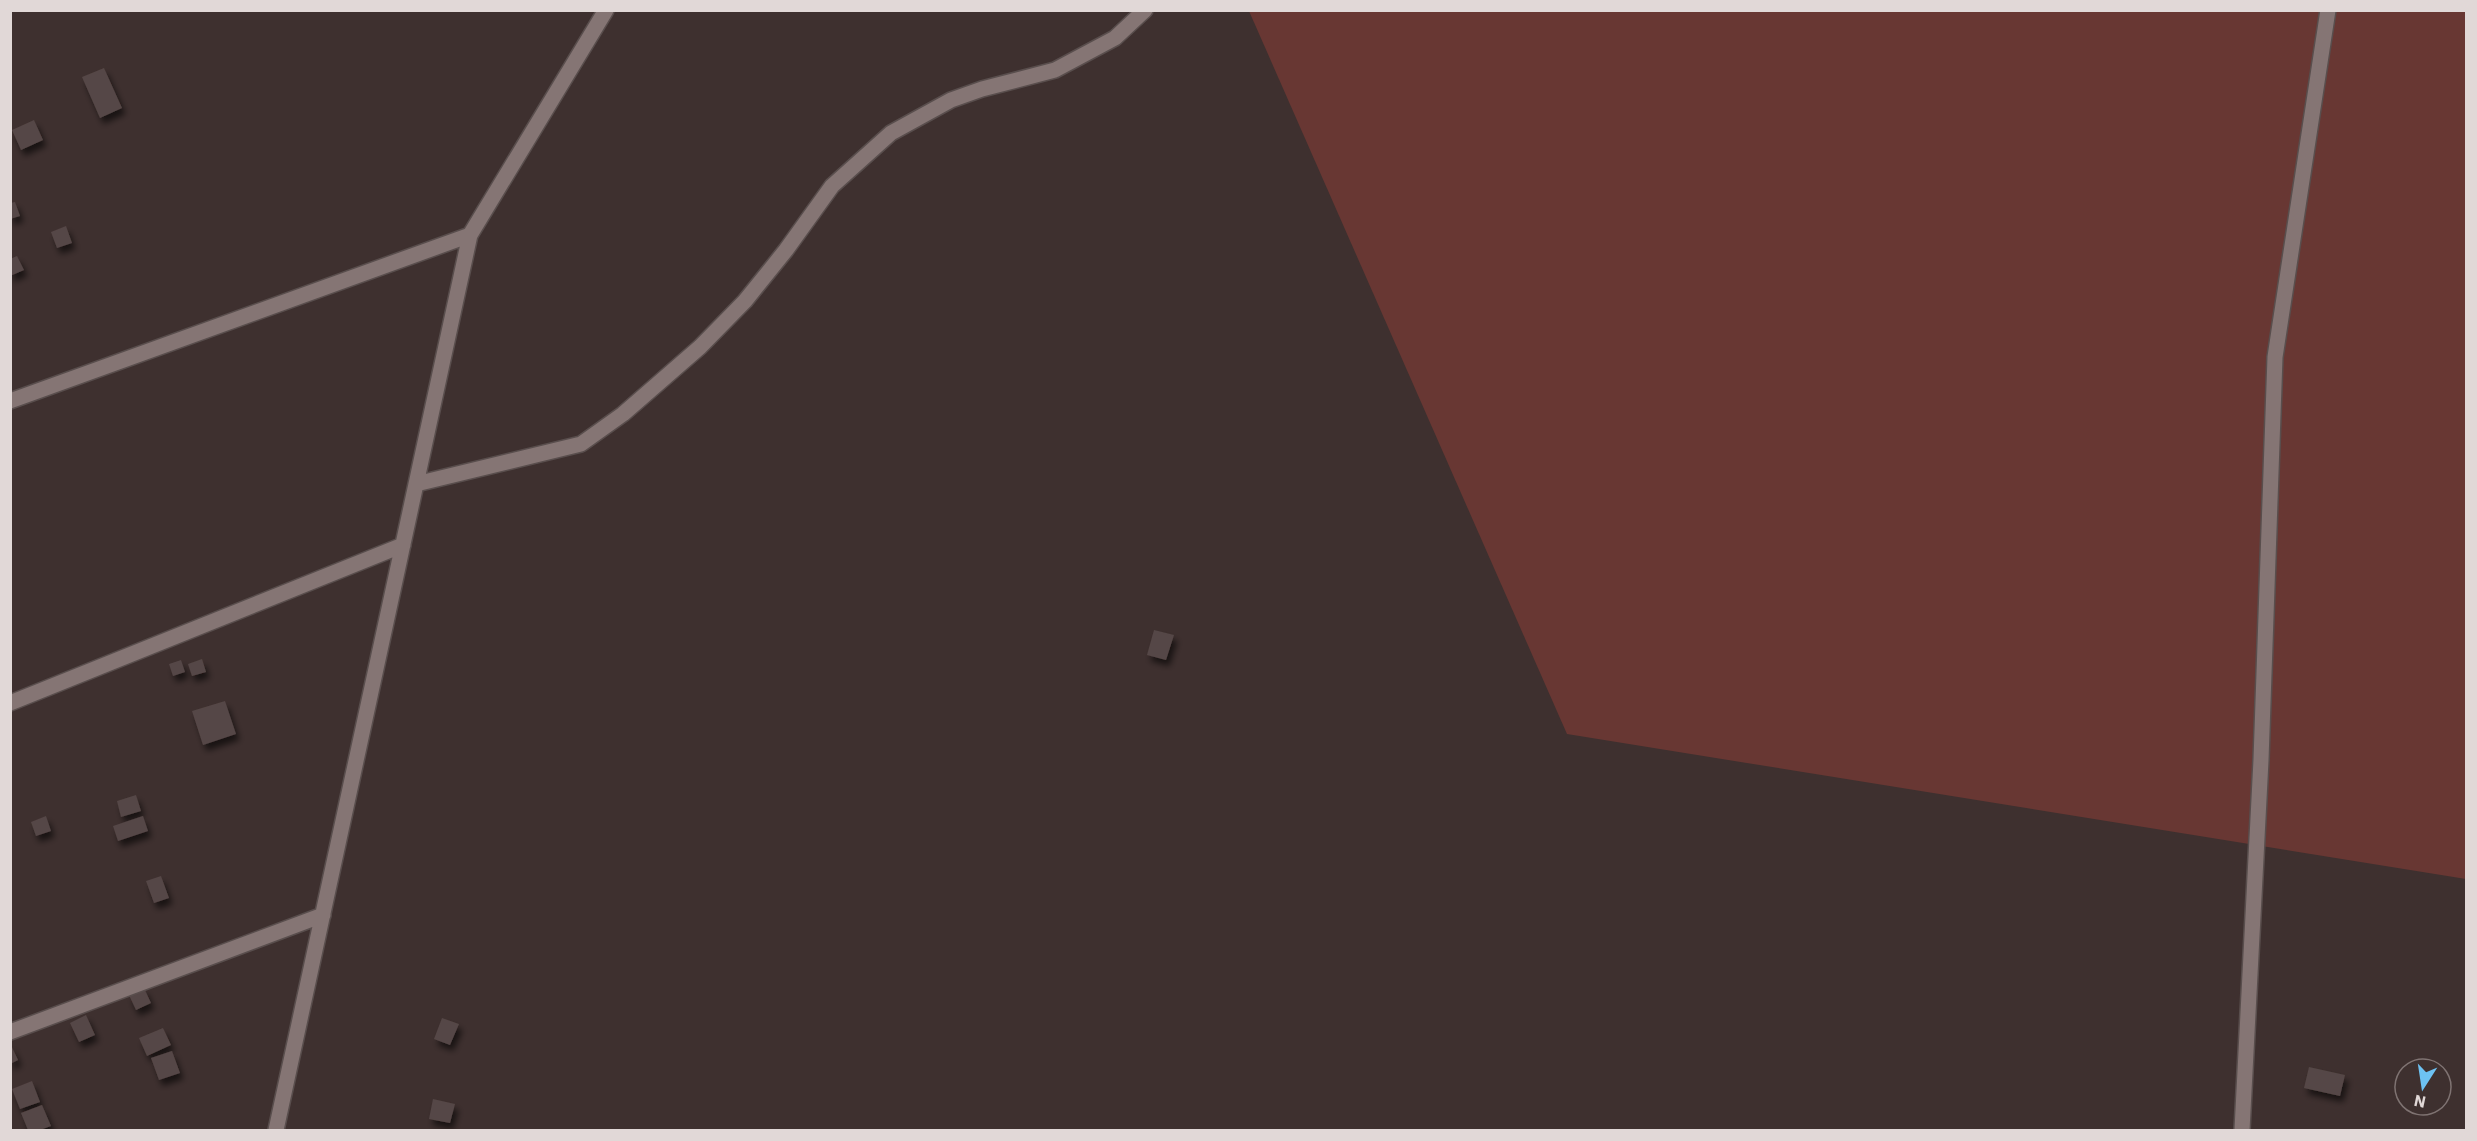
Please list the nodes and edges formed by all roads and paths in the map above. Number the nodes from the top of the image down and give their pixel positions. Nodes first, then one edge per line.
1 (606, 10) edge
2 (1144, 10) edge
3 (2328, 10) edge
4 (470, 235) junction
5 (10, 401) edge
6 (416, 484) junction
7 (403, 545) junction
8 (10, 703) edge
9 (323, 915) junction
10 (10, 1032) edge
11 (276, 1131) edge
12 (2242, 1131) edge

1 - 4 street
2 - 6 street
3 - 12 street
4 - 5 street
4 - 6 street
6 - 7 street
7 - 8 street
7 - 9 street
9 - 10 street
9 - 11 street

